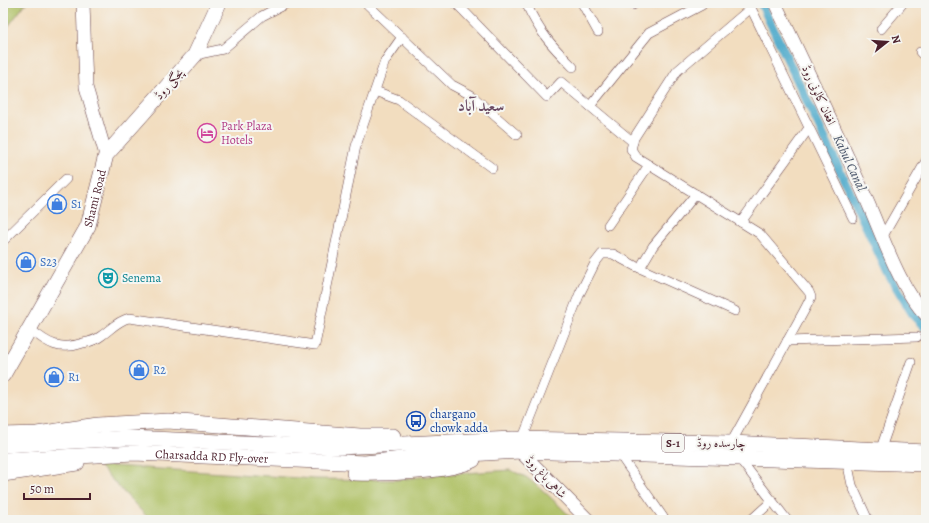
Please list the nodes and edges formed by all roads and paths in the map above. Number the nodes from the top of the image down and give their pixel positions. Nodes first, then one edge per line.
1 (84, 3) edge
2 (219, 3) edge
3 (286, 3) edge
4 (366, 3) edge
5 (456, 3) edge
6 (526, 3) edge
7 (582, 3) edge
8 (776, 3) edge
9 (903, 3) edge
10 (702, 5) dead end
11 (750, 5) edge
12 (881, 29) dead end
13 (598, 32) dead end
14 (402, 37) junction
15 (195, 54) junction
16 (573, 67) dead end
17 (375, 91) junction
18 (590, 106) junction
19 (809, 128) junction
20 (517, 135) dead end
21 (633, 142) junction
22 (106, 155) junction
23 (926, 161) edge
24 (649, 165) junction
25 (492, 168) dead end
26 (66, 179) dead end
27 (696, 194) junction
28 (853, 218) dead end
29 (741, 222) junction
30 (608, 225) dead end
31 (883, 236) junction
32 (3, 241) edge
33 (640, 268) junction
34 (735, 311) dead end
35 (926, 314) edge
36 (30, 329) junction
37 (917, 336) dead end
38 (787, 342) junction
39 (911, 362) dead end
40 (3, 375) edge
41 (3, 434) edge
42 (518, 443) junction
43 (731, 443) junction
44 (3, 445) edge
45 (484, 447) junction
46 (419, 451) junction
47 (880, 451) junction
48 (926, 452) edge
49 (620, 455) junction
50 (739, 458) junction
51 (3, 460) edge
52 (847, 462) junction
53 (926, 464) edge
54 (3, 474) edge
55 (772, 501) junction
56 (588, 520) edge
57 (665, 520) edge
58 (751, 520) edge
59 (787, 520) edge
60 (868, 520) edge

1 - 22 main road, Shami Road
2 - 15 main road, پجگی روڈ
3 - 15 street
4 - 14 street
5 - 18 street
6 - 16 street
7 - 13 street
8 - 31 main road, افغان کالونی روڈ
9 - 12 street
10 - 18 street
11 - 19 street
11 - 21 street
14 - 17 street
14 - 20 street
15 - 22 main road, پجگی روڈ
17 - 25 street
17 - 36 street
18 - 21 street
19 - 28 street
19 - 29 street
21 - 24 street
22 - 36 main road, Shami Road
23 - 31 street
24 - 27 street
24 - 30 street
26 - 32 street
27 - 29 street
27 - 33 street
29 - 38 street
31 - 35 main road, افغان کالونی روڈ
33 - 34 street
33 - 42 street
36 - 40 main road, Shami Road
37 - 38 street
38 - 43 street
39 - 47 street
41 - 45 main road
42 - 43 main road, چارسدہ روڈ / S-1
42 - 45 main road, چارسدہ روڈ / S-1
42 - 49 main road, چارسدہ روڈ / S-1
42 - 56 main road, شاہی باغ روڈ
43 - 47 main road, چارسدہ روڈ / S-1
44 - 46 main road, Charsadda RD Fly-over
45 - 46 main road, چارسدہ روڈ / S-1
45 - 54 main road
46 - 51 main road, Charsadda RD Fly-over
47 - 48 main road, چارسدہ روڈ / S-1
49 - 50 main road, چارسدہ روڈ / S-1
49 - 57 street
50 - 52 main road, چارسدہ روڈ / S-1
50 - 55 street
52 - 53 main road, چارسدہ روڈ / S-1
52 - 60 street
55 - 58 street
55 - 59 street

